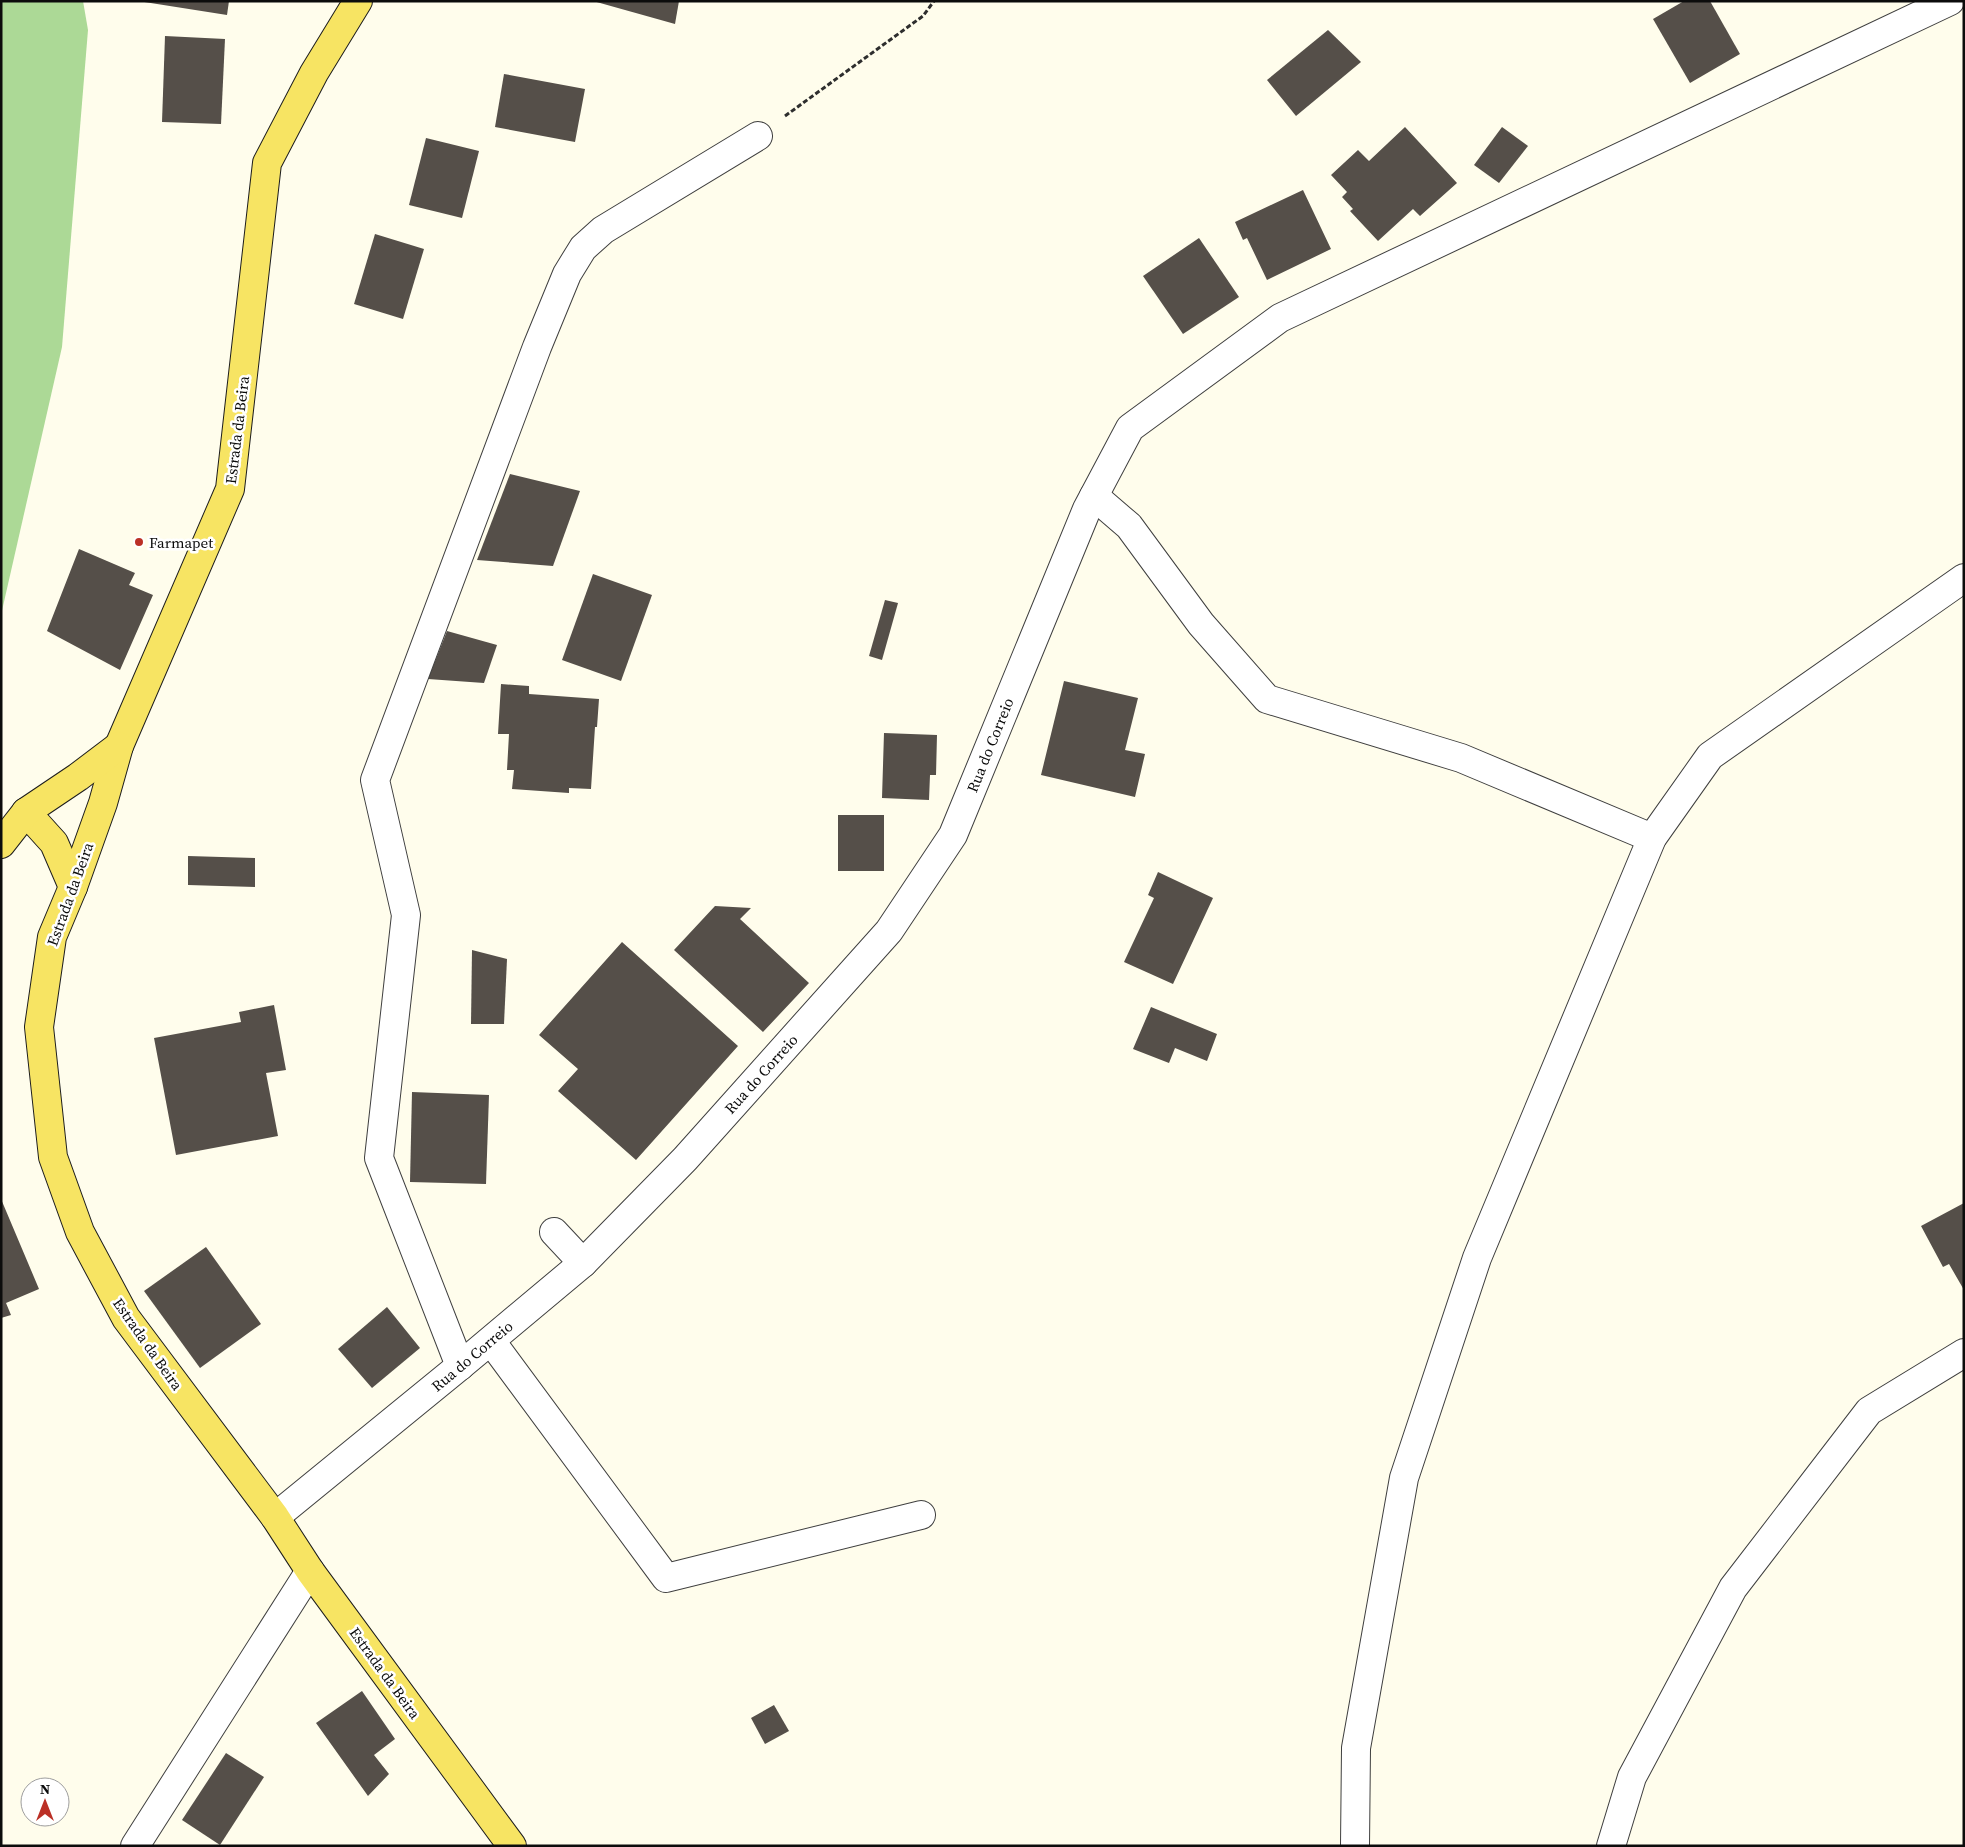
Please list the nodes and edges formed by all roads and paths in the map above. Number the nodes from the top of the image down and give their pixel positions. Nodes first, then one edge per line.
1 (358, 1) edge
2 (934, 1) edge
3 (1950, 1) edge
4 (758, 136) joint
5 (1091, 502) junction
6 (1964, 578) edge
7 (120, 746) junction
8 (26, 812) junction
9 (1652, 838) junction
10 (1, 844) edge
11 (73, 887) junction
12 (554, 1232) dead end
13 (583, 1263) junction
14 (491, 1340) junction
15 (1964, 1353) edge
16 (460, 1366) junction
17 (921, 1515) dead end
18 (275, 1518) junction
19 (310, 1571) junction
20 (135, 1846) edge
21 (512, 1846) edge
22 (1355, 1846) edge
23 (1611, 1846) edge

1 - 7 main road, Estrada da Beira
2 - 4 path
3 - 5 street, Rua do Correio
4 - 16 street
5 - 9 street
5 - 13 street, Rua do Correio
6 - 9 street
7 - 8 main road
7 - 11 main road, Estrada da Beira
8 - 10 main road
8 - 11 main road
9 - 22 street
11 - 18 main road, Estrada da Beira
12 - 13 street
13 - 14 street, Rua do Correio
14 - 16 street, Rua do Correio
14 - 17 street
15 - 23 street
16 - 18 street, Rua do Correio
18 - 19 main road, Estrada da Beira
19 - 20 street
19 - 21 main road, Estrada da Beira

